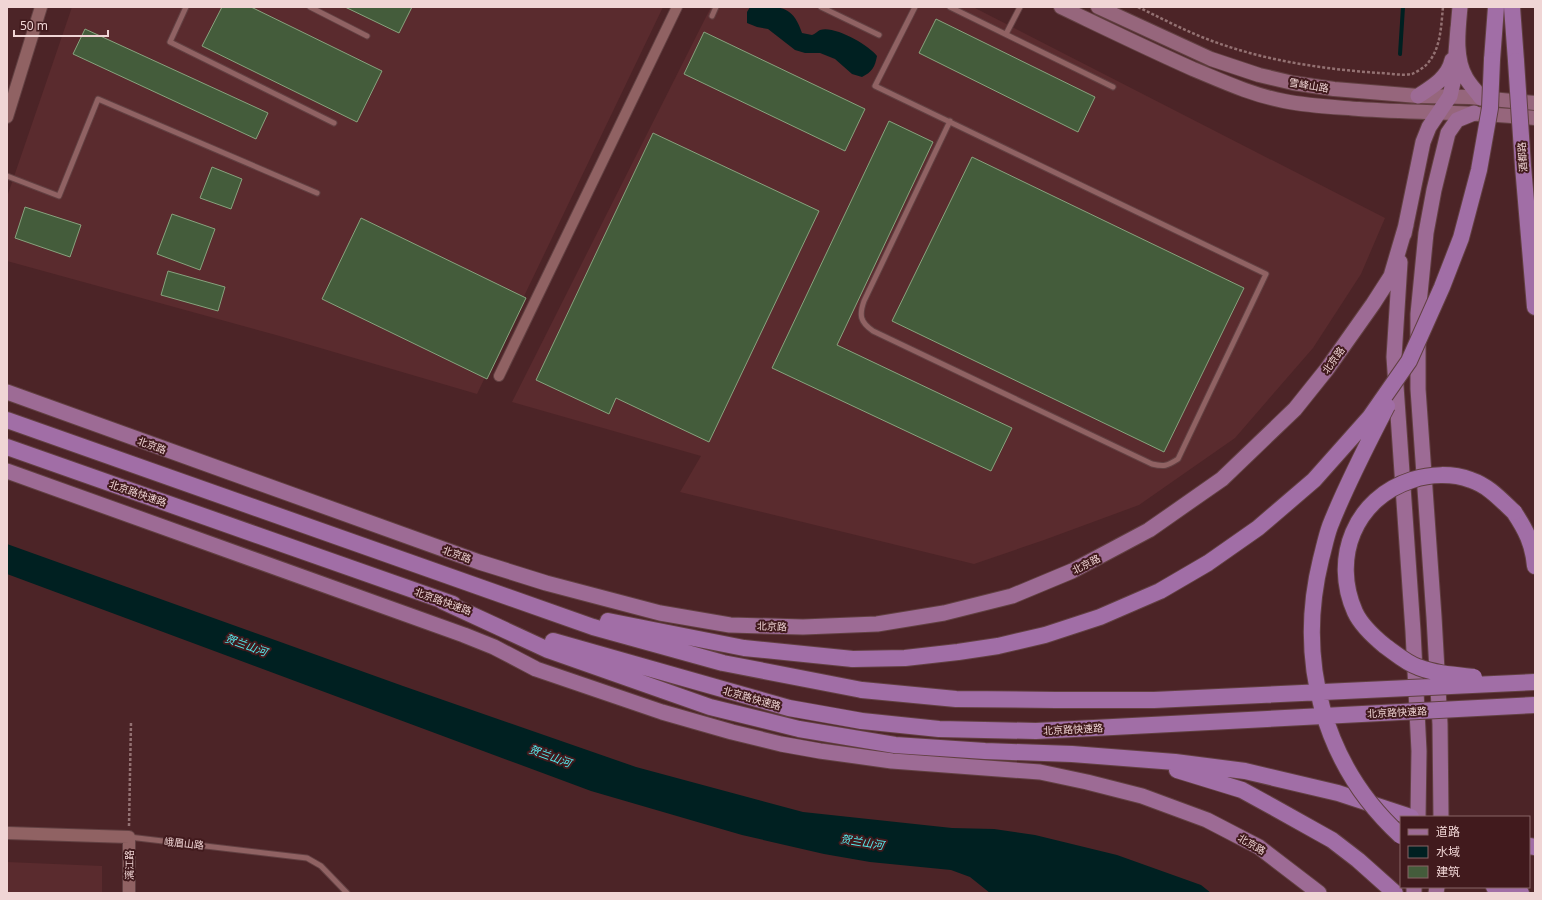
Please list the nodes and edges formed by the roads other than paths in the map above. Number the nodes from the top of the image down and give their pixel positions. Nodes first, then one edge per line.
1 (41, 7) edge
2 (186, 7) edge
3 (310, 7) edge
4 (677, 7) edge
5 (716, 7) edge
6 (820, 7) edge
7 (914, 7) edge
8 (950, 7) edge
9 (1020, 7) edge
10 (1061, 7) edge
11 (1098, 7) edge
12 (1460, 7) edge
13 (1496, 7) edge
14 (1512, 7) edge
15 (712, 16) dead end
16 (1458, 28) junction
17 (1006, 34) junction
18 (879, 35) dead end
19 (367, 36) dead end
20 (1113, 87) dead end
21 (1418, 96) junction
22 (1450, 96) junction
23 (1481, 98) junction
24 (1535, 103) edge
25 (1438, 112) junction
26 (1474, 113) junction
27 (7, 117) edge
28 (1535, 118) edge
29 (950, 121) junction
30 (334, 123) dead end
31 (7, 176) edge
32 (317, 193) dead end
33 (1406, 225) junction
34 (1535, 307) edge
35 (1409, 361) junction
36 (499, 376) dead end
37 (7, 392) edge
38 (7, 420) edge
39 (7, 447) edge
40 (7, 471) edge
41 (1535, 566) edge
42 (508, 598) junction
43 (442, 600) junction
44 (1532, 682) edge
45 (1535, 705) edge
46 (1072, 754) junction
47 (1408, 816) edge
48 (1418, 816) edge
49 (1441, 816) edge
50 (7, 833) edge
51 (1400, 835) edge
52 (129, 837) junction
53 (1498, 888) edge
54 (129, 893) edge
55 (347, 893) edge
56 (1319, 893) edge
57 (1395, 893) edge
58 (1521, 893) edge

1 - 27 street
2 - 30 lane
3 - 19 lane
4 - 36 street
5 - 15 lane
6 - 18 lane
7 - 29 lane
8 - 17 lane
9 - 17 lane
10 - 25 main road, 雪峰山路
11 - 21 main road, 雪峰山路
12 - 16 main road
13 - 35 highway, bridge
14 - 34 highway, 酒都路, bridge
16 - 21 main road
16 - 22 main road
16 - 23 main road
17 - 20 lane
21 - 22 main road, 雪峰山路
22 - 23 main road, 雪峰山路
22 - 25 main road
23 - 24 main road, 雪峰山路
25 - 26 main road, 雪峰山路
25 - 33 main road
26 - 28 main road, 雪峰山路
26 - 49 main road
29 - 29 lane
31 - 32 lane
33 - 37 main road, 北京路
33 - 48 main road
35 - 42 highway, bridge
35 - 51 highway, bridge
38 - 42 highway
39 - 43 highway, 北京路快速路
40 - 56 main road, 北京路
41 - 44 highway, bridge
42 - 44 highway, bridge
43 - 45 highway, 北京路快速路, bridge
43 - 46 highway
46 - 47 highway, bridge
46 - 57 highway
50 - 52 street, 峨眉山路
52 - 54 street, 漓江路
52 - 55 lane, 峨眉山路
53 - 58 highway

